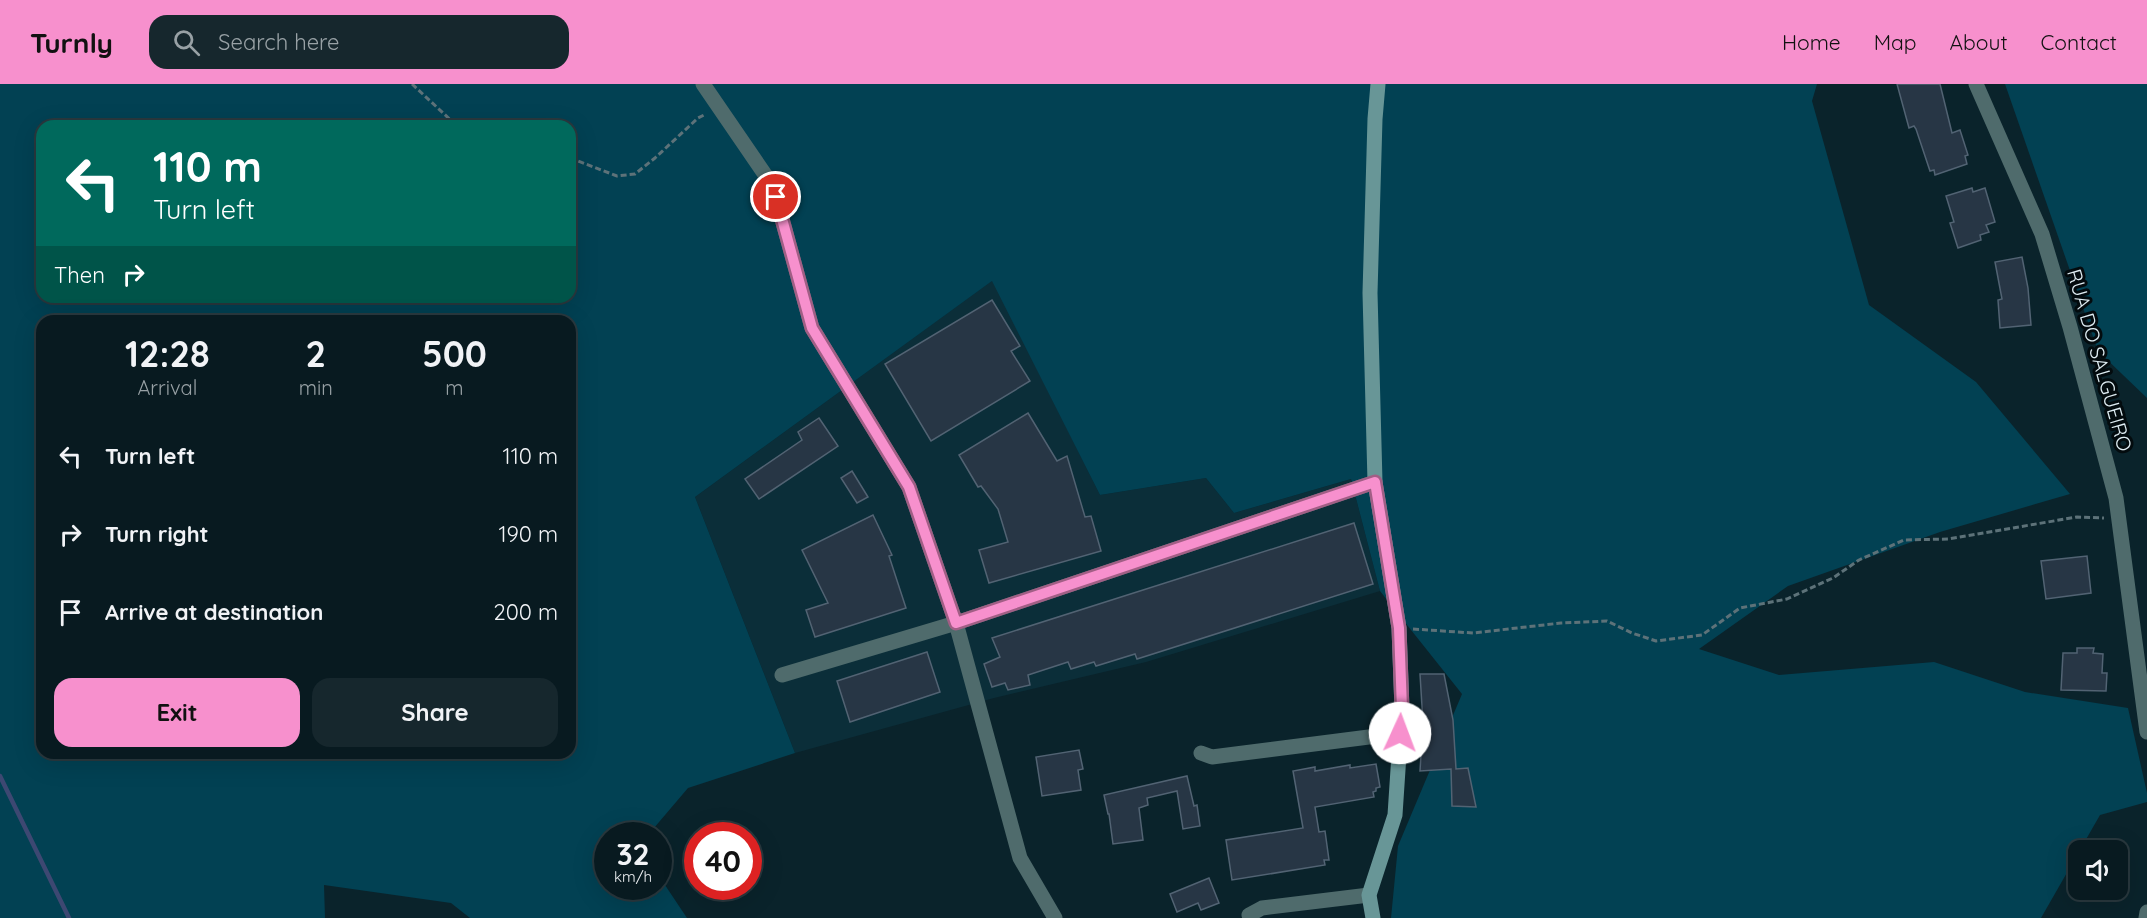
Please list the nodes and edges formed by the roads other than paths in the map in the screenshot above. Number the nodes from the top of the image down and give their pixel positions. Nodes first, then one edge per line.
1 (703, 84) edge
2 (1378, 84) edge
3 (1976, 84) edge
4 (1375, 482) junction
5 (956, 623) junction
6 (782, 675) dead end
7 (2147, 732) edge
8 (1400, 733) junction
9 (1201, 753) dead end
10 (1369, 895) junction
11 (2147, 912) edge
12 (1249, 915) dead end
13 (1055, 918) edge
14 (1373, 918) edge
15 (2146, 918) edge

1 - 5 street
2 - 4 street
3 - 7 street, RUA DO SALGUEIRO
4 - 5 street
4 - 8 street
5 - 6 street
5 - 13 street
8 - 9 street
8 - 10 street
10 - 12 street
10 - 14 street
11 - 15 street

